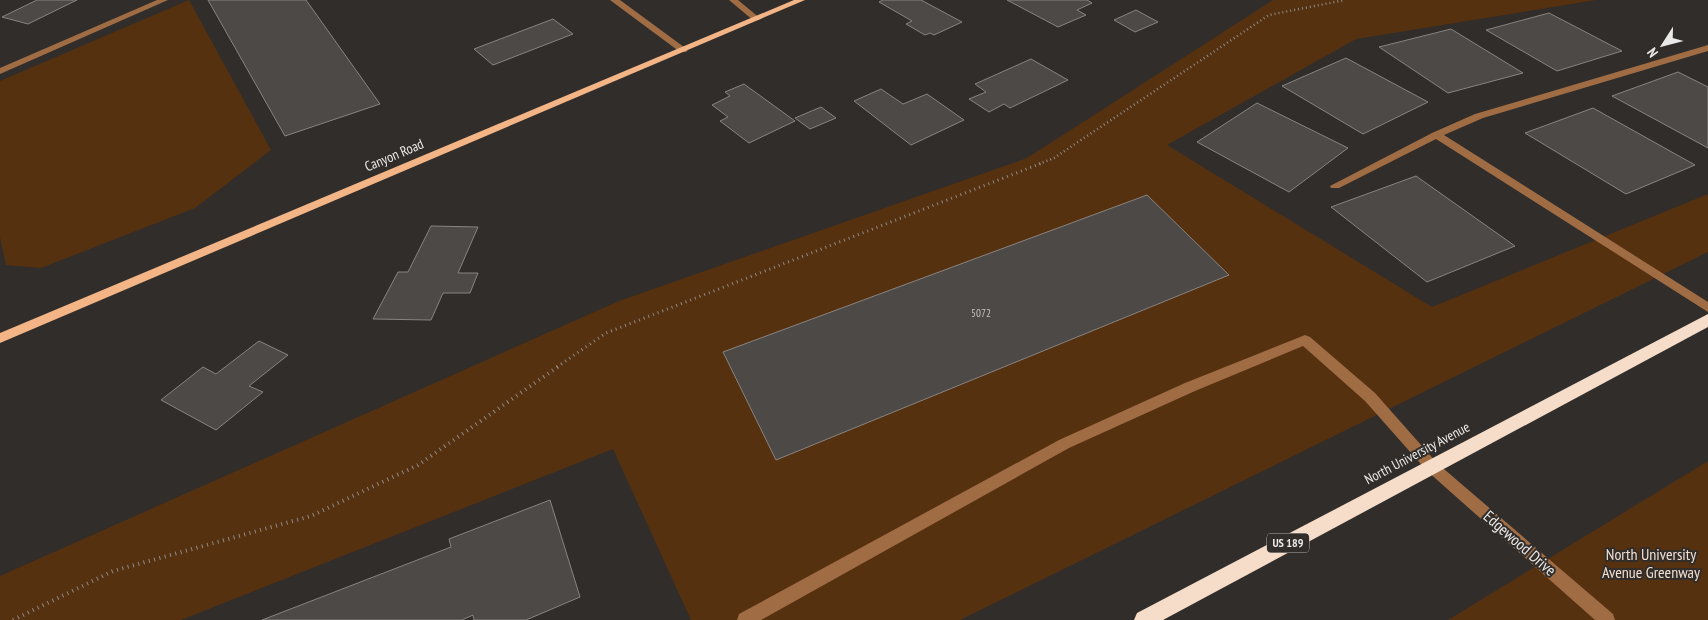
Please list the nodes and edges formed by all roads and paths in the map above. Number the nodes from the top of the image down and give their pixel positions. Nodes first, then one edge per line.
1 (164, 0) edge
2 (614, 0) edge
3 (734, 0) edge
4 (801, 0) edge
5 (1345, 0) edge
6 (757, 19) junction
7 (1708, 48) edge
8 (683, 50) junction
9 (0, 71) edge
10 (1436, 135) junction
11 (1335, 186) dead end
12 (1708, 308) edge
13 (1708, 320) edge
14 (0, 338) edge
15 (1432, 467) junction
16 (13, 620) edge
17 (744, 620) edge
18 (1144, 620) edge
19 (1607, 620) edge

1 - 9 street
2 - 8 street
3 - 6 street
4 - 6 main road, Canyon Road
5 - 16 path
6 - 8 main road, Canyon Road
7 - 10 street
8 - 14 main road, Canyon Road
10 - 11 street
10 - 12 street
13 - 15 highway, North University Avenue / US 189
15 - 17 street, Edgewood Drive
15 - 18 highway, North University Avenue / US 189
15 - 19 street, Edgewood Drive

